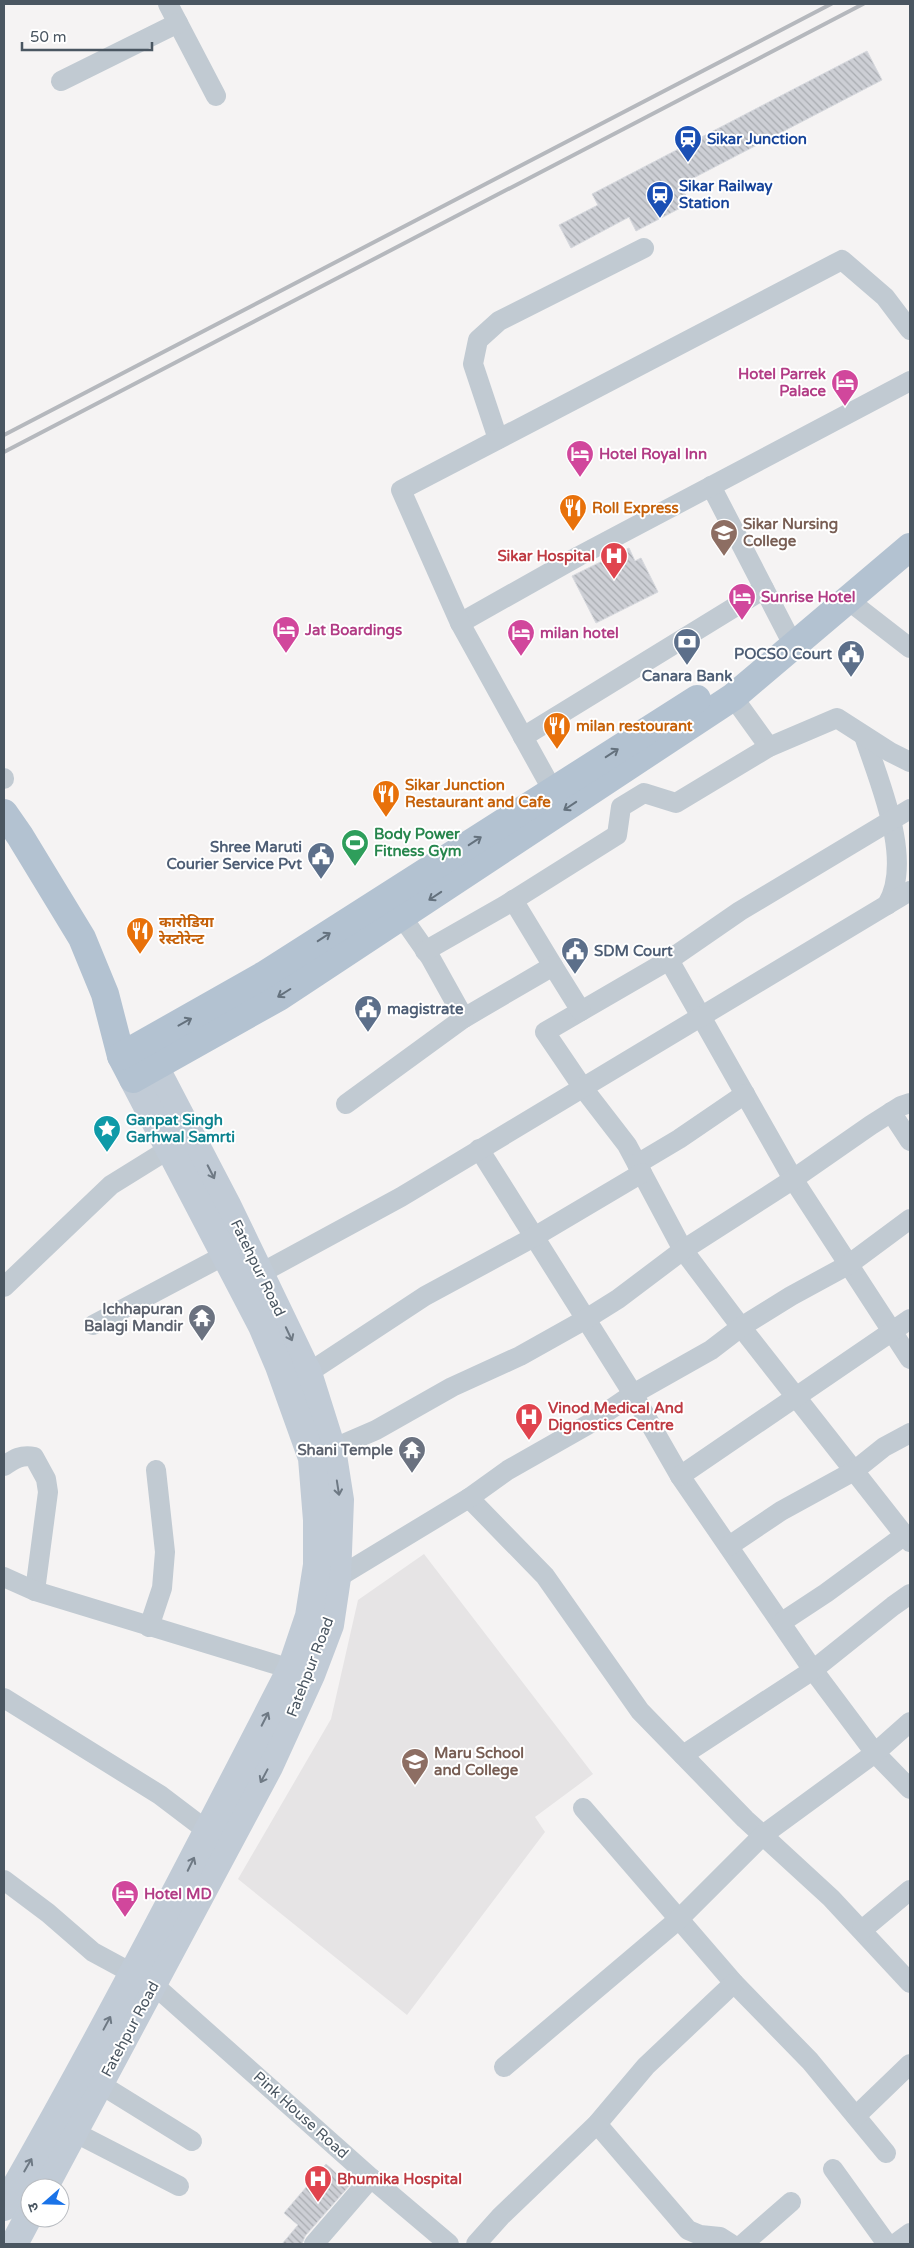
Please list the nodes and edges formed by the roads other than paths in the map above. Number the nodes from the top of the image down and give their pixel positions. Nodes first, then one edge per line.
1 (168, 4) edge
2 (178, 23) junction
3 (61, 81) dead end
4 (216, 96) dead end
5 (644, 248) dead end
6 (885, 298) junction
7 (910, 306) edge
8 (910, 330) edge
9 (910, 381) edge
10 (498, 439) junction
11 (711, 486) junction
12 (910, 529) edge
13 (910, 547) edge
14 (764, 589) junction
15 (848, 600) junction
16 (460, 623) junction
17 (788, 635) junction
18 (910, 648) edge
19 (733, 697) junction
20 (864, 736) junction
21 (523, 737) junction
22 (769, 747) junction
23 (910, 762) edge
24 (553, 791) junction
25 (910, 809) edge
26 (4, 813) edge
27 (891, 820) junction
28 (910, 891) edge
29 (513, 900) junction
30 (887, 905) junction
31 (402, 918) junction
32 (426, 951) junction
33 (669, 960) junction
34 (552, 966) junction
35 (581, 1011) junction
36 (700, 1017) junction
37 (464, 1018) junction
38 (138, 1062) junction
39 (583, 1088) junction
40 (745, 1094) junction
41 (910, 1103) edge
42 (346, 1104) dead end
43 (891, 1112) junction
44 (910, 1140) edge
45 (169, 1149) junction
46 (479, 1149) junction
47 (640, 1169) junction
48 (793, 1179) junction
49 (910, 1219) edge
50 (534, 1237) junction
51 (683, 1250) junction
52 (225, 1255) junction
53 (848, 1265) junction
54 (260, 1272) junction
55 (4, 1287) edge
56 (586, 1319) junction
57 (910, 1319) edge
58 (93, 1325) dead end
59 (741, 1327) junction
60 (891, 1332) junction
61 (910, 1359) edge
62 (308, 1373) junction
63 (633, 1394) junction
64 (796, 1397) junction
65 (910, 1433) edge
66 (332, 1449) junction
67 (4, 1466) edge
68 (156, 1470) dead end
69 (854, 1471) junction
70 (680, 1476) junction
71 (469, 1498) junction
72 (908, 1539) edge
73 (729, 1546) junction
74 (4, 1577) edge
75 (337, 1578) junction
76 (34, 1591) junction
77 (910, 1594) edge
78 (782, 1622) junction
79 (148, 1627) junction
80 (813, 1670) junction
81 (301, 1672) junction
82 (4, 1698) edge
83 (910, 1722) edge
84 (875, 1753) junction
85 (684, 1755) junction
86 (910, 1789) edge
87 (583, 1808) dead end
88 (763, 1835) junction
89 (217, 1839) junction
90 (4, 1880) edge
91 (910, 1890) edge
92 (679, 1919) junction
93 (862, 1930) junction
94 (144, 1979) junction
95 (734, 1983) junction
96 (910, 1983) edge
97 (910, 2064) edge
98 (504, 2068) dead end
99 (100, 2084) junction
100 (856, 2116) junction
101 (597, 2124) junction
102 (74, 2132) junction
103 (192, 2141) dead end
104 (886, 2152) dead end
105 (833, 2169) dead end
106 (49, 2178) edge
107 (371, 2178) junction
108 (179, 2186) dead end
109 (791, 2202) dead end
110 (4, 2207) edge
111 (23, 2228) edge
112 (910, 2233) edge
113 (14, 2244) edge
114 (314, 2244) edge
115 (450, 2244) edge
116 (476, 2244) edge
117 (731, 2244) edge
118 (744, 2244) edge
119 (887, 2244) edge
120 (895, 2244) edge

1 - 2 street
2 - 3 street
2 - 4 street
5 - 10 street
6 - 7 street
6 - 8 street
6 - 10 street
9 - 11 street
10 - 16 street
11 - 14 street
11 - 16 street
12 - 17 main road
13 - 15 main road
14 - 17 street
14 - 21 street
15 - 18 street
15 - 19 main road
16 - 21 street
24 -> 17 main road
19 - 22 street
19 -> 31 main road
20 - 22 street
20 - 23 street
20 - 27 street
21 - 24 street
22 - 29 street
38 -> 24 main road
25 - 27 street
26 - 38 main road
27 - 30 street
27 - 33 street
28 - 30 street
29 - 32 street
29 - 34 street
30 - 36 street
31 - 32 street
31 -> 38 main road
32 - 37 street
33 - 35 street
33 - 36 street
34 - 35 street
34 - 37 street
35 - 39 street
36 - 39 street
36 - 40 street
37 - 42 street
38 - 45 street
38 -> 54 street, Fatehpur Road
39 - 46 street
39 - 47 street
40 - 47 street
40 - 48 street
41 - 43 street
43 - 44 street
43 - 48 street
45 - 52 street
45 - 55 street
46 - 50 street
46 - 54 street
47 - 50 street
47 - 51 street
48 - 51 street
48 - 53 street
49 - 53 street
50 - 56 street
50 - 62 street
51 - 56 street
51 - 59 street
52 - 58 street
52 - 81 street
53 - 59 street
53 - 60 street
54 -> 62 street, Fatehpur Road
56 - 63 street
56 - 66 street
57 - 60 street
59 - 63 street
59 - 64 street
60 - 61 street
60 - 64 street
62 - 66 street, Fatehpur Road
63 - 70 street
63 - 71 street
64 - 69 street
64 - 70 street
65 - 69 street
66 -> 75 street, Fatehpur Road
67 - 76 street
68 - 79 street
69 - 72 street
69 - 73 street
70 - 73 street
71 - 75 street
71 - 85 street
72 - 78 street
73 - 78 street
74 - 76 street
75 - 81 street, Fatehpur Road
76 - 79 street
77 - 80 street
78 - 80 street
79 - 81 street
80 - 84 street
80 - 85 street
81 - 89 street, Fatehpur Road
82 - 89 street
83 - 84 street
84 - 86 street
84 - 88 street
85 - 88 street
87 - 92 street
88 - 92 street
88 - 93 street
89 - 94 street, Fatehpur Road
90 - 94 street, Pink House Road
91 - 93 street
92 - 95 street
92 - 98 street
93 - 96 street
94 - 99 street, Fatehpur Road
94 - 107 street, Pink House Road
110 -> 94 street
95 - 100 street
95 - 101 street
97 - 100 street
99 - 102 street, Fatehpur Road
99 - 103 street
100 - 104 street
101 - 116 street
101 - 117 street
102 - 106 street, Fatehpur Road
102 - 108 street
105 - 119 street
107 - 114 street
107 - 115 street, Pink House Road
109 - 118 street
111 - 113 street
112 - 120 street

